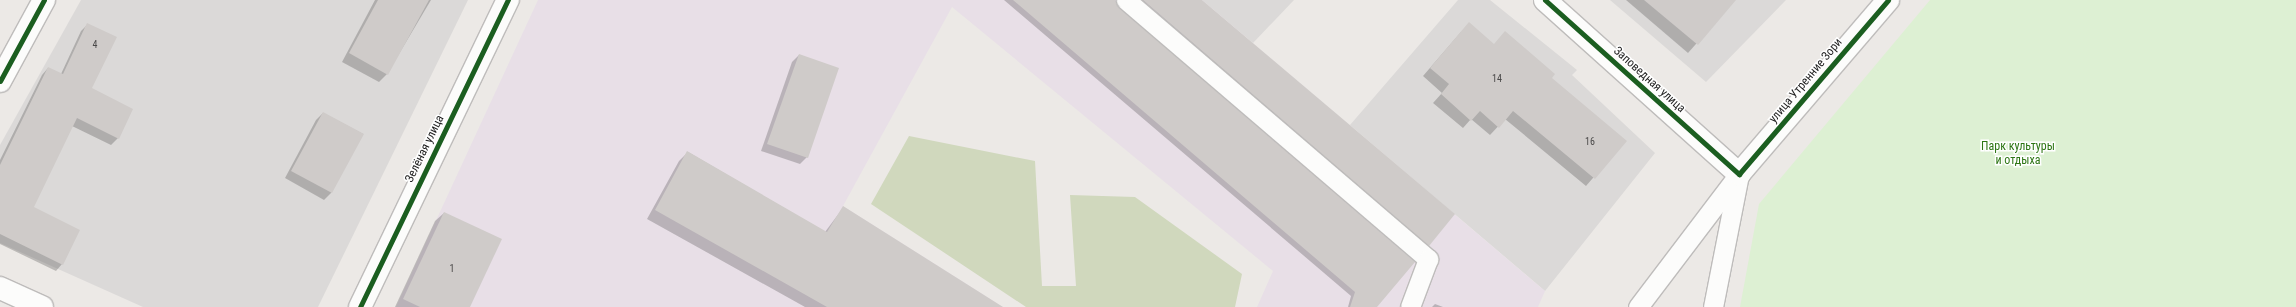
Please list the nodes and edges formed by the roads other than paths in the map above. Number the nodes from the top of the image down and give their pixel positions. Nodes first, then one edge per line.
1 (44, 0) edge
2 (508, 0) edge
3 (1126, 0) edge
4 (1545, 0) edge
5 (1888, 0) edge
6 (0, 81) edge
7 (1739, 174) junction
8 (0, 288) edge
9 (42, 307) edge
10 (360, 307) edge
11 (1410, 307) edge
12 (1638, 307) edge
13 (1714, 307) edge

1 - 6 street
2 - 10 street, Зелёная улица
3 - 11 lane
4 - 7 street, Заповедная улица
5 - 7 street, улица Утренние Зори
7 - 12 lane
7 - 13 lane
8 - 9 street

